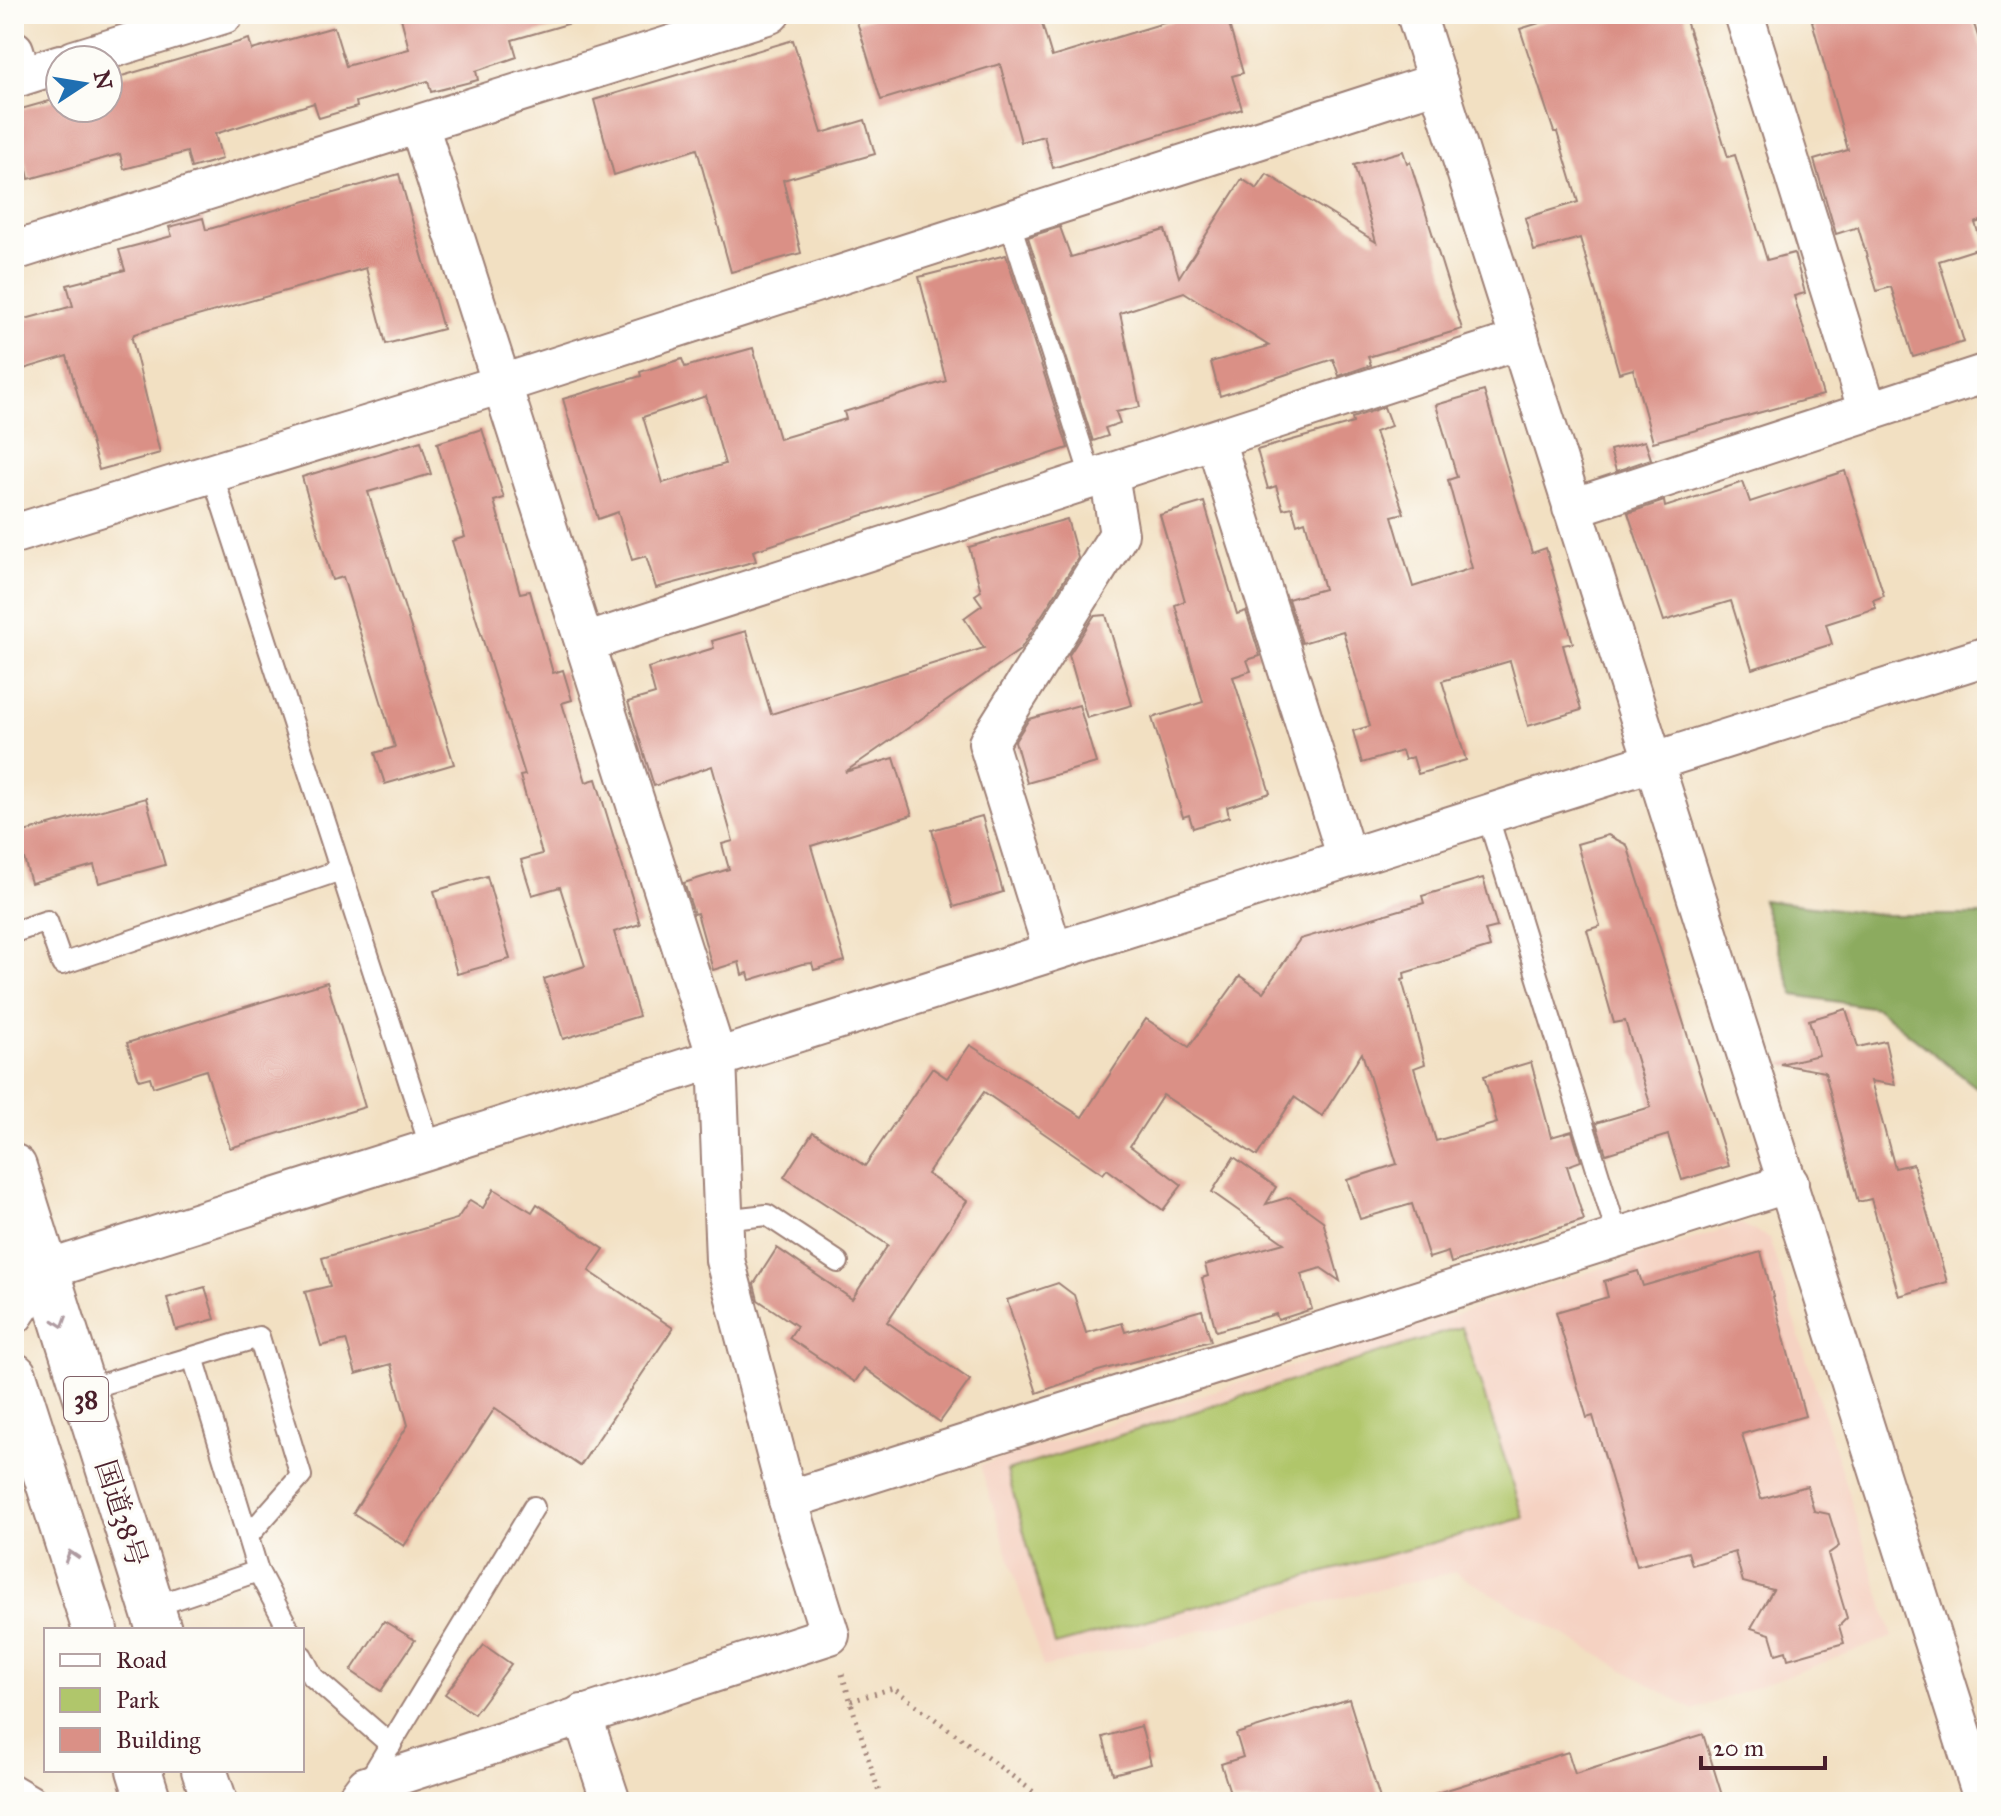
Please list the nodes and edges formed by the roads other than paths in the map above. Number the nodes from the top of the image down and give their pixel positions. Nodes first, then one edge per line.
1 (224, 14) edge
2 (770, 14) edge
3 (1416, 14) edge
4 (1744, 14) edge
5 (124, 45) edge
6 (14, 50) edge
7 (44, 69) edge
8 (1438, 82) junction
9 (419, 125) junction
10 (1009, 220) junction
11 (14, 251) edge
12 (1520, 340) junction
13 (1987, 373) edge
14 (502, 384) junction
15 (1868, 412) junction
16 (1215, 440) junction
17 (212, 473) junction
18 (1100, 477) junction
19 (1572, 508) junction
20 (14, 534) edge
21 (585, 643) junction
22 (1987, 656) edge
23 (1654, 762) junction
24 (1487, 814) junction
25 (1347, 858) junction
26 (341, 870) junction
27 (14, 932) edge
28 (1053, 951) junction
29 (717, 1058) junction
30 (431, 1149) junction
31 (14, 1167) edge
32 (1789, 1183) junction
33 (722, 1220) junction
34 (1618, 1237) junction
35 (838, 1262) dead end
36 (44, 1271) junction
37 (14, 1315) edge
38 (193, 1357) junction
39 (14, 1375) edge
40 (83, 1390) junction
41 (788, 1500) junction
42 (534, 1507) dead end
43 (248, 1536) junction
44 (258, 1571) junction
45 (156, 1619) edge
46 (94, 1628) edge
47 (288, 1628) edge
48 (304, 1660) edge
49 (582, 1714) junction
50 (391, 1745) junction
51 (140, 1772) edge
52 (205, 1772) edge
53 (14, 1785) edge
54 (360, 1794) edge
55 (36, 1798) dead end
56 (149, 1802) edge
57 (215, 1802) edge
58 (611, 1802) edge
59 (1984, 1802) edge

1 - 5 street
2 - 9 street
3 - 8 street
4 - 15 street
6 - 7 street
8 - 10 street
8 - 12 street
9 - 11 street
9 - 14 street
10 - 14 street
10 - 18 lane
12 - 16 street
12 - 19 street
13 - 15 street
14 - 17 street
14 - 21 street
15 - 19 street
16 - 18 street
16 - 25 street
17 - 20 street
17 - 26 lane
18 - 21 street
18 - 28 street
19 - 23 street
21 - 29 street
22 - 23 street
23 - 24 street
23 - 32 street
24 - 25 street
24 - 34 lane
25 - 28 street
26 - 27 lane
26 - 30 lane
28 - 29 street
29 - 30 street
29 - 33 street
30 - 36 street
31 - 36 highway, 国道38号 / 38
32 - 34 street
32 - 59 street
33 - 35 lane
33 - 41 street
34 - 41 street
36 - 37 street
36 -> 40 highway, 国道38号 / 38
38 - 40 lane
38 - 43 lane
38 - 43 lane
46 -> 39 highway, 38
40 - 45 highway, 国道38号 / 38
41 - 49 street
42 - 50 lane
43 - 44 lane
44 - 45 lane
44 - 47 lane
48 - 50 lane
49 - 54 street
49 - 58 street
50 - 54 lane
51 - 56 highway
52 - 57 highway
53 - 55 lane

